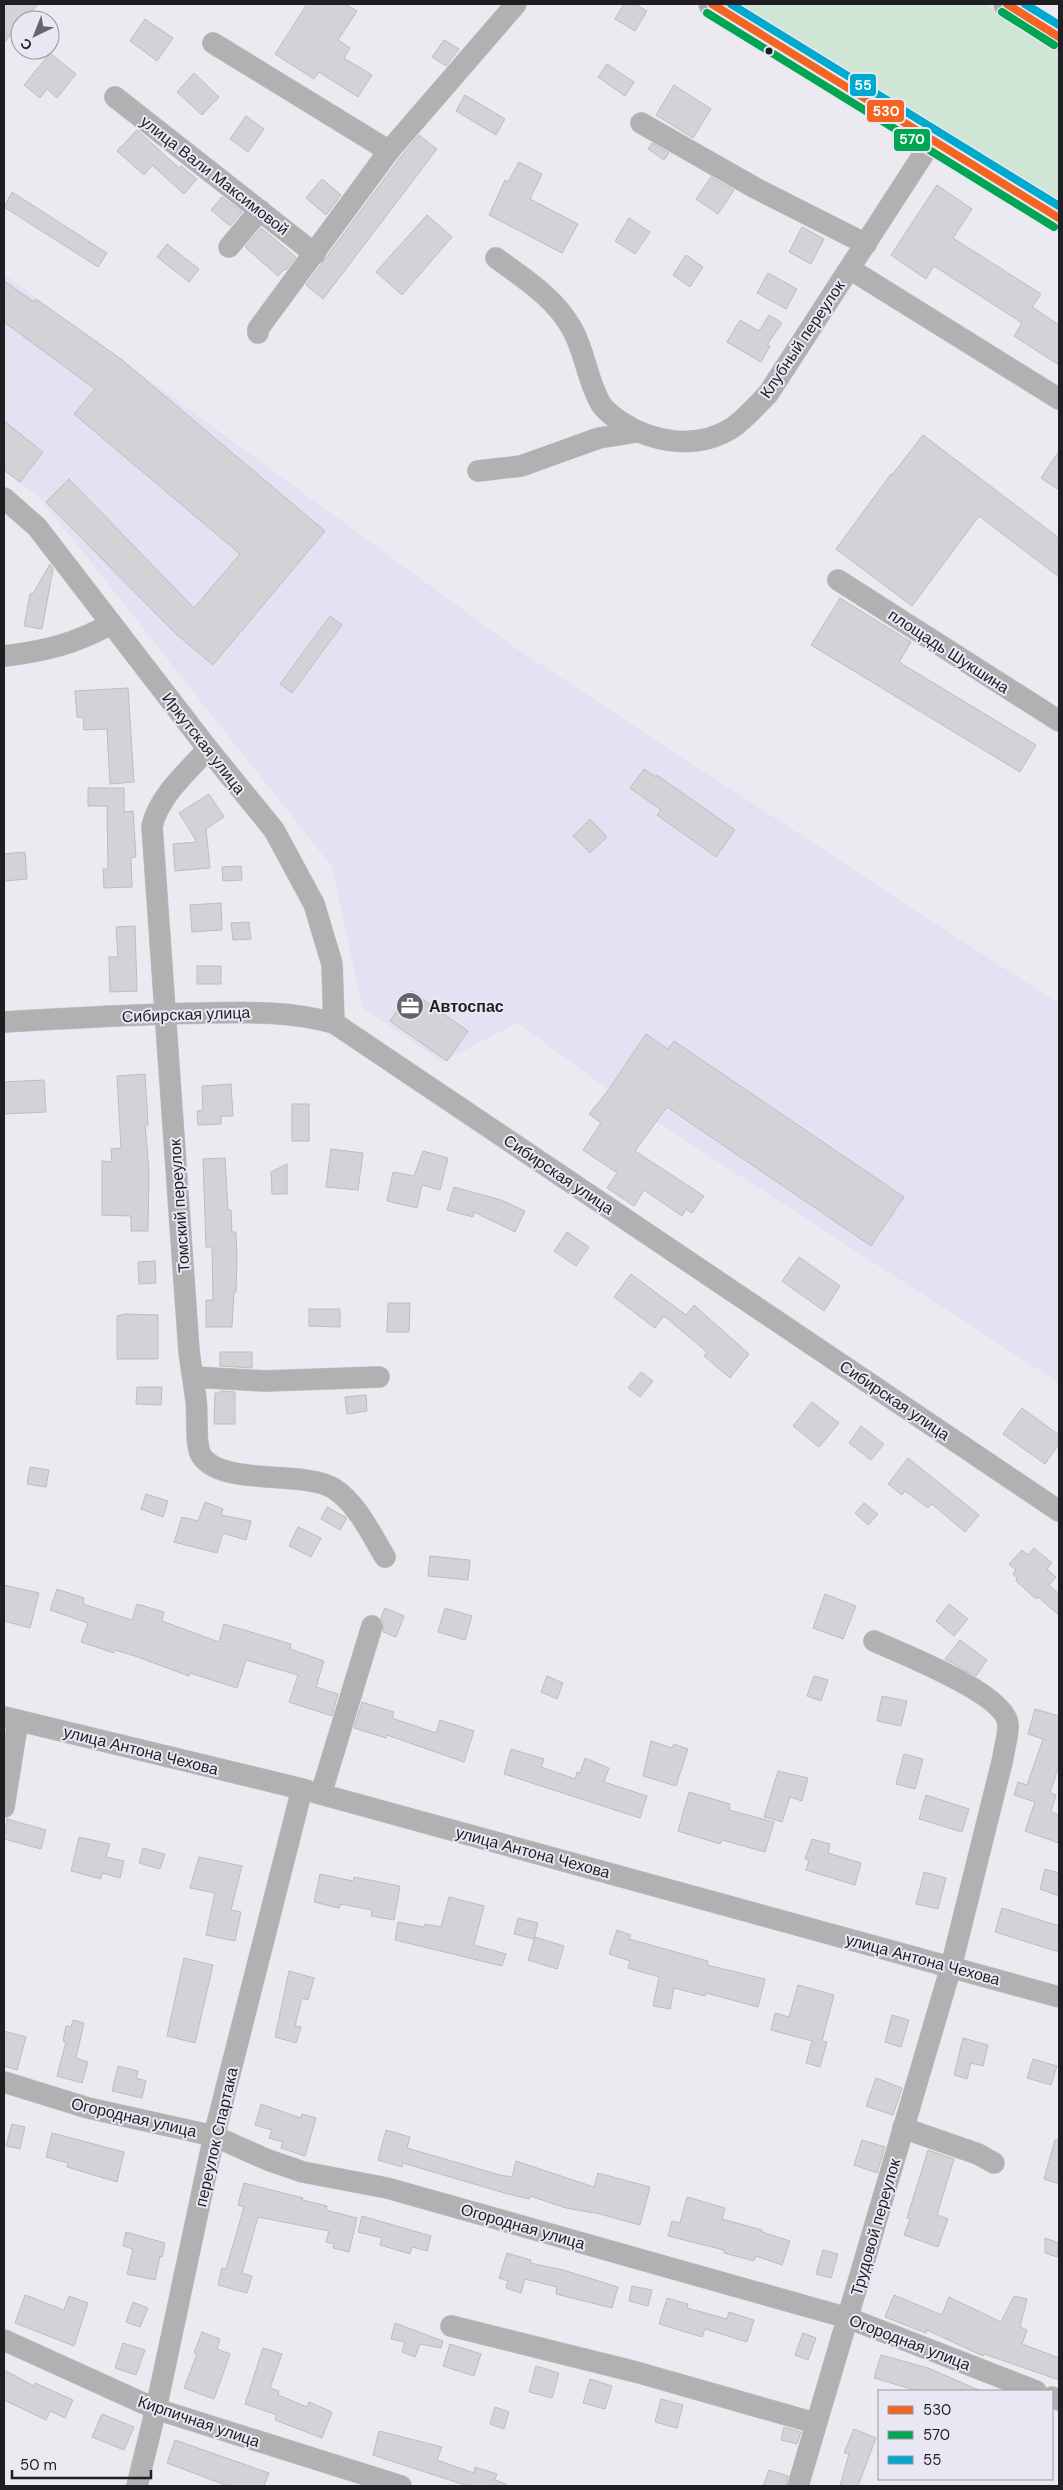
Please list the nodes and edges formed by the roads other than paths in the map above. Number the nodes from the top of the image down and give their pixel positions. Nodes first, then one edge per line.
1 (516, 4) edge
2 (712, 4) edge
3 (1007, 4) edge
4 (1059, 37) edge
5 (213, 43) dead end
6 (115, 97) dead end
7 (641, 124) dead end
8 (932, 141) junction
9 (389, 151) junction
10 (260, 210) junction
11 (1059, 218) edge
12 (866, 244) junction
13 (229, 247) dead end
14 (315, 254) junction
15 (496, 258) dead end
16 (850, 269) junction
17 (258, 333) dead end
18 (1059, 399) edge
19 (637, 432) junction
20 (478, 471) dead end
21 (4, 498) edge
22 (838, 580) dead end
23 (111, 624) junction
24 (4, 656) edge
25 (1059, 721) edge
26 (208, 749) junction
27 (165, 1013) junction
28 (4, 1022) edge
29 (334, 1022) junction
30 (192, 1377) junction
31 (379, 1378) dead end
32 (1059, 1510) edge
33 (385, 1557) dead end
34 (372, 1626) dead end
35 (874, 1641) dead end
36 (11, 1719) edge
37 (312, 1791) junction
38 (4, 1808) edge
39 (951, 1967) junction
40 (1059, 1997) edge
41 (4, 2082) edge
42 (903, 2128) junction
43 (214, 2136) junction
44 (994, 2164) dead end
45 (848, 2318) junction
46 (451, 2326) dead end
47 (4, 2340) edge
48 (1033, 2390) edge
49 (156, 2409) junction
50 (815, 2423) junction
51 (137, 2486) edge
52 (401, 2486) edge
53 (798, 2486) edge

1 - 9 street
2 - 8 main road
3 - 4 main road
5 - 9 street
6 - 10 street, улица Вали Максимовой
7 - 12 street
8 - 11 main road
8 - 12 street, Клубный переулок
9 - 14 street
10 - 13 street
10 - 14 street, улица Вали Максимовой
12 - 16 street, Клубный переулок
14 - 17 street
15 - 19 street, Клубный переулок
16 - 18 street
16 - 19 street, Клубный переулок
19 - 20 street
21 - 23 street, Иркутская улица
22 - 25 street, площадь Шукшина
23 - 24 street
23 - 26 street, Иркутская улица
26 - 27 street, Томский переулок
26 - 29 street, Иркутская улица
27 - 28 street, Сибирская улица
27 - 29 street, Сибирская улица
27 - 30 street, Томский переулок
29 - 32 street, Сибирская улица
30 - 31 street
30 - 33 street, Томский переулок
34 - 37 street, переулок Спартака
35 - 39 street, Трудовой переулок
36 - 37 street, улица Антона Чехова
36 - 38 street
37 - 39 street, улица Антона Чехова
37 - 43 street, переулок Спартака
39 - 40 street, улица Антона Чехова
39 - 42 street, Трудовой переулок
41 - 43 street, Огородная улица
42 - 44 street
42 - 45 street, Трудовой переулок
43 - 45 street, Огородная улица
43 - 49 street, переулок Спартака
45 - 48 street, Огородная улица
45 - 50 street, Трудовой переулок
46 - 50 street
47 - 49 street, Кирпичная улица
49 - 51 street, переулок Спартака
49 - 52 street, Кирпичная улица
50 - 53 street, Трудовой переулок

